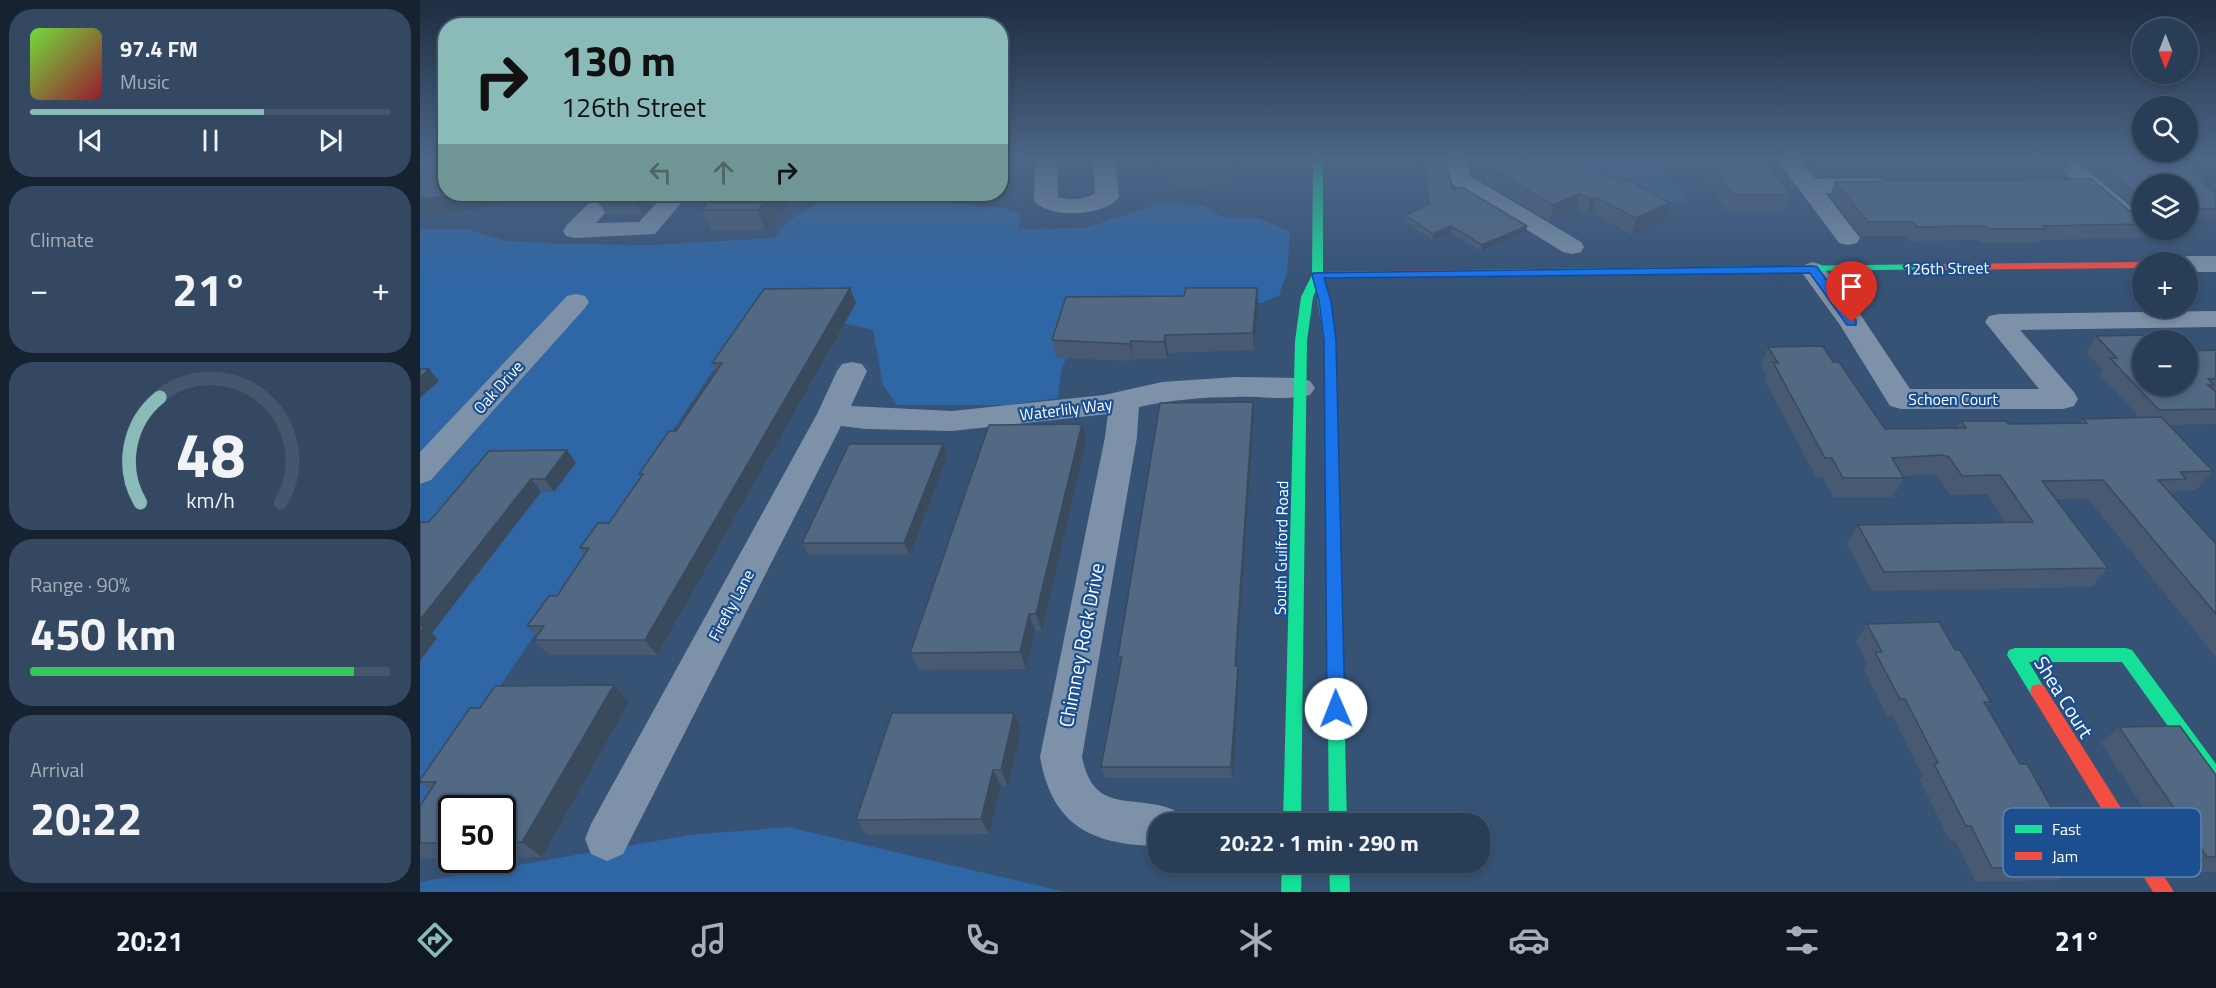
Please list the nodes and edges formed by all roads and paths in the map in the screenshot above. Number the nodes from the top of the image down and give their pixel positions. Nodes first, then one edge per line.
1 (1046, 200) edge
2 (1100, 200) edge
3 (1318, 200) edge
4 (1494, 200) edge
5 (1819, 200) edge
6 (2109, 200) edge
7 (603, 201) edge
8 (671, 201) edge
9 (2132, 219) edge
10 (1848, 238) dead end
11 (1572, 247) dead end
12 (2198, 264) edge
13 (2216, 264) edge
14 (2132, 265) edge
15 (1813, 270) junction
16 (1317, 275) junction
17 (576, 302) dead end
18 (2216, 319) edge
19 (852, 371) dead end
20 (1300, 388) junction
21 (1124, 401) junction
22 (832, 414) junction
23 (420, 472) edge
24 (2216, 779) edge
25 (2111, 808) edge
26 (1292, 813) edge
27 (1338, 813) edge
28 (1148, 825) edge
29 (607, 839) dead end
30 (1292, 873) edge
31 (1339, 873) edge
32 (2155, 877) edge
33 (1291, 892) edge
34 (1340, 892) edge
35 (2164, 892) edge

1 - 2 street
3 - 16 main road, South Guilford Road
4 - 11 street
5 - 10 street
6 - 9 street
7 - 8 street
12 - 13 street
14 - 15 main road, 126th Street
15 - 16 main road, 126th Street
15 - 18 street, Schoen Court
16 - 20 main road, South Guilford Road
16 - 27 main road, South Guilford Road
17 - 23 street, Oak Drive
19 - 22 street, Firefly Lane
20 - 21 street, Waterlily Way
20 - 26 main road, South Guilford Road
21 - 22 street, Waterlily Way
21 - 28 street, Chimney Rock Drive
22 - 29 street, Firefly Lane
24 - 25 main road, Shea Court
30 - 33 main road
31 - 34 main road
32 - 35 main road, Shea Court

